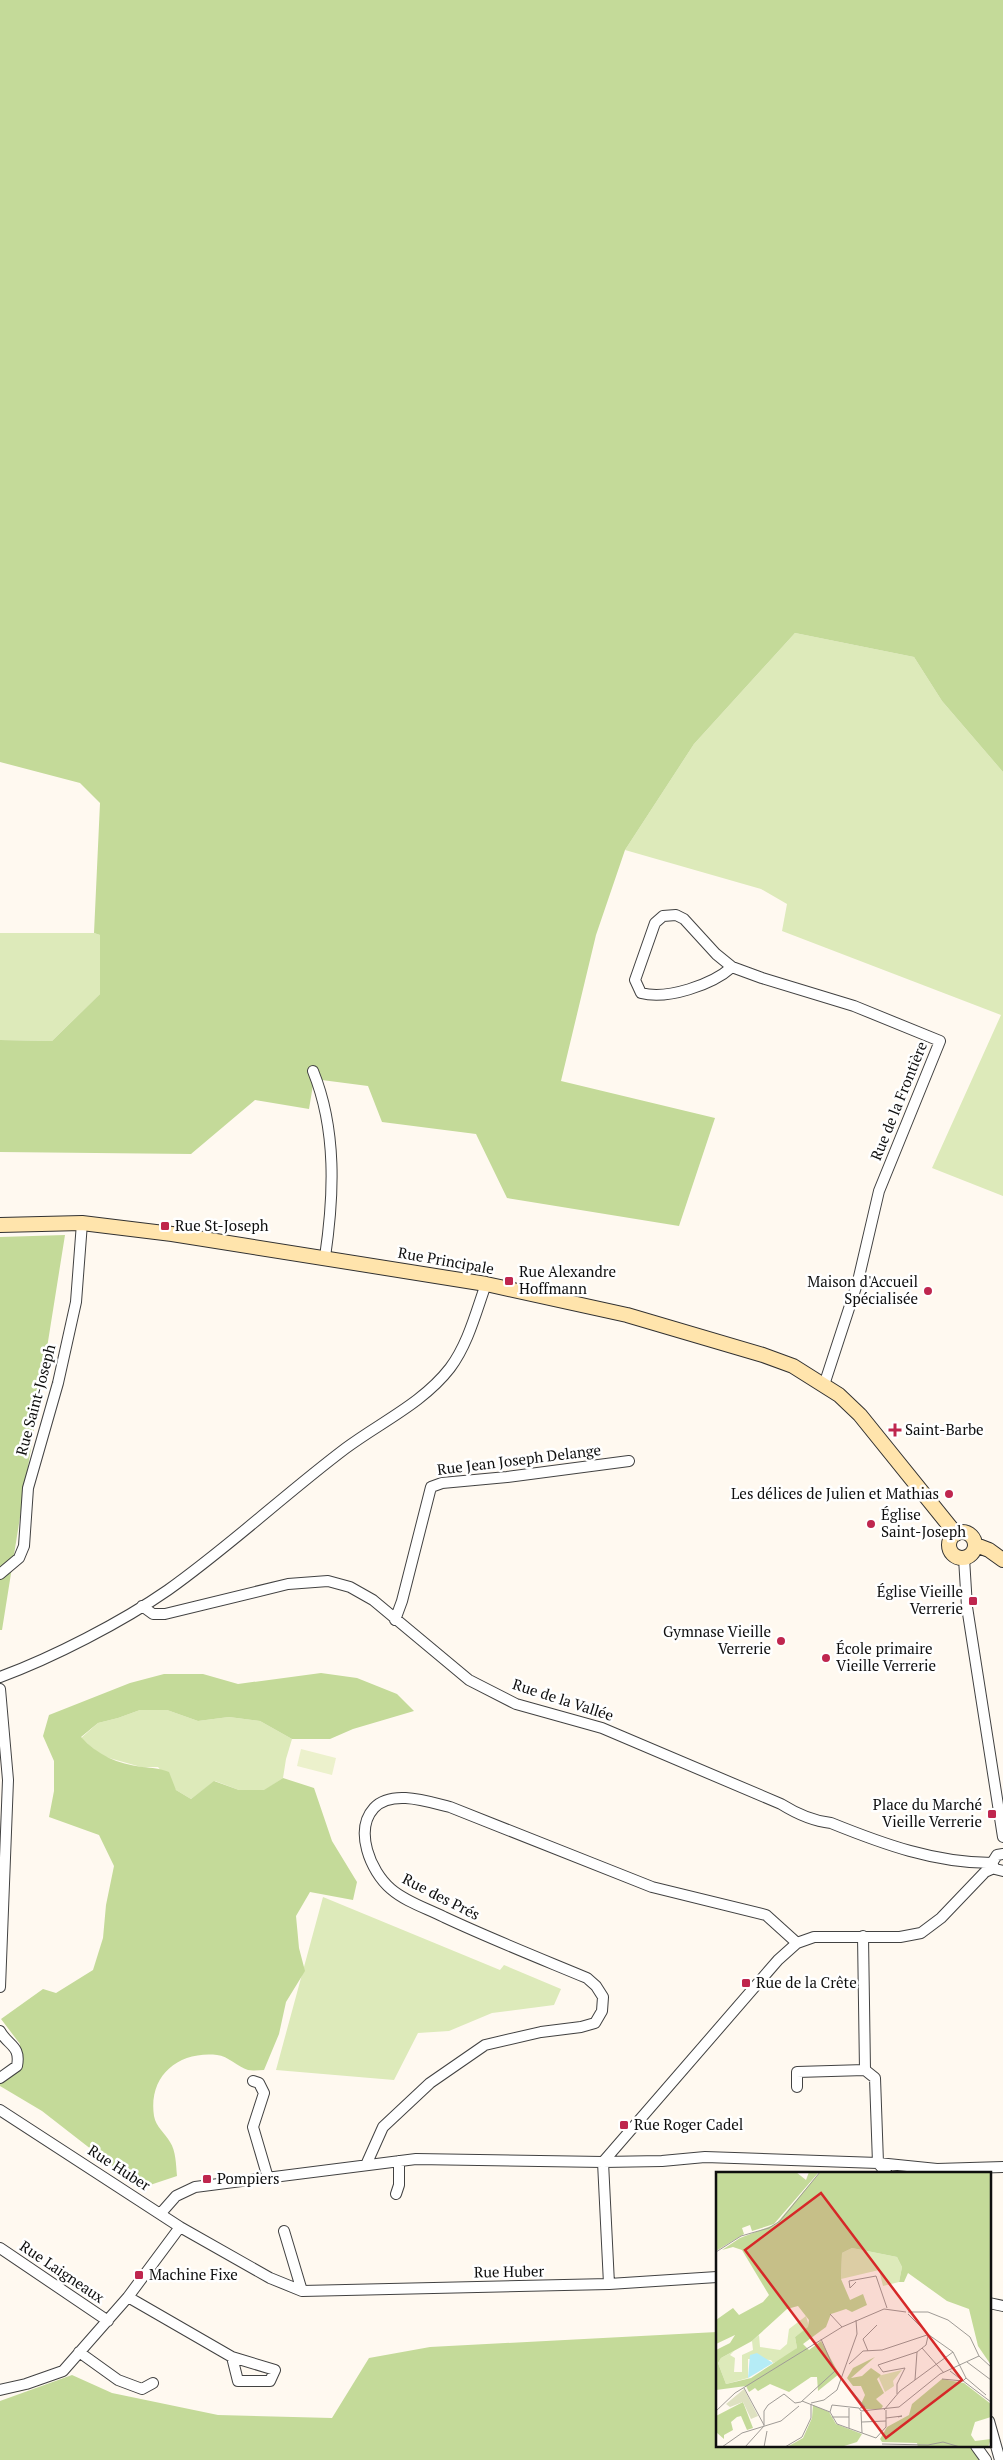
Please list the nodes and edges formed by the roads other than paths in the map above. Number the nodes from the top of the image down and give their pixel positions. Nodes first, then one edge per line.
1 (732, 967) junction
2 (313, 1072) dead end
3 (82, 1223) junction
4 (0, 1225) edge
5 (325, 1257) junction
6 (486, 1284) junction
7 (824, 1385) junction
8 (629, 1461) dead end
9 (956, 1534) junction
10 (976, 1545) junction
11 (964, 1558) junction
12 (1003, 1560) edge
13 (0, 1574) edge
14 (142, 1606) junction
15 (395, 1620) junction
16 (0, 1677) edge
17 (0, 1690) edge
18 (3, 1791) edge
19 (1003, 1837) edge
20 (1003, 1854) edge
21 (996, 1868) edge
22 (863, 1936) junction
23 (797, 1943) junction
24 (0, 1987) edge
25 (0, 2031) edge
26 (865, 2070) junction
27 (0, 2078) edge
28 (253, 2080) dead end
29 (797, 2087) dead end
30 (0, 2110) edge
31 (399, 2161) junction
32 (604, 2162) junction
33 (878, 2163) junction
34 (366, 2165) junction
35 (1003, 2167) edge
36 (885, 2172) edge
37 (268, 2178) junction
38 (396, 2194) dead end
39 (161, 2213) junction
40 (180, 2228) junction
41 (284, 2231) dead end
42 (0, 2248) edge
43 (716, 2277) edge
44 (609, 2284) junction
45 (302, 2291) junction
46 (128, 2297) junction
47 (990, 2304) edge
48 (1003, 2306) edge
49 (108, 2321) junction
50 (79, 2352) junction
51 (232, 2357) dead end
52 (153, 2383) dead end
53 (0, 2390) edge
54 (990, 2424) edge
55 (977, 2448) edge
56 (986, 2460) edge
57 (1000, 2460) edge

1 - 1 street
1 - 7 street, Rue de la Frontière
2 - 5 street
3 - 4 street, Rue Principale
3 - 5 street, Rue Principale
3 - 13 street, Rue Saint-Joseph
5 - 6 street, Rue Principale
6 - 7 street, Rue Principale
6 - 14 street
7 - 9 street, Rue Principale
8 - 15 street, Rue Jean Joseph Delange
9 - 10 street
9 - 11 street
10 - 11 street
10 - 12 street
11 - 19 street
14 - 15 street, Rue de la Vallée
14 - 16 street
15 - 21 street, Rue de la Vallée
17 - 18 street
18 - 24 street
20 - 21 street
21 - 22 street
22 - 23 street
22 - 26 street
23 - 32 street
23 - 34 street, Rue des Prés
25 - 27 street
26 - 29 street
26 - 33 street
28 - 37 street
30 - 39 street, Rue Huber
31 - 32 street
31 - 34 street
31 - 38 street
32 - 33 street
32 - 44 street
33 - 35 street
33 - 36 street
34 - 37 street
37 - 39 street
39 - 40 street, Rue Huber
40 - 45 street, Rue Huber
40 - 46 street
41 - 45 street
42 - 49 street, Rue Laigneaux
43 - 44 street, Rue Huber
44 - 45 street, Rue Huber
46 - 49 street
46 - 51 street
47 - 48 street
49 - 50 street
50 - 52 street
50 - 53 street
54 - 57 street
55 - 56 street

